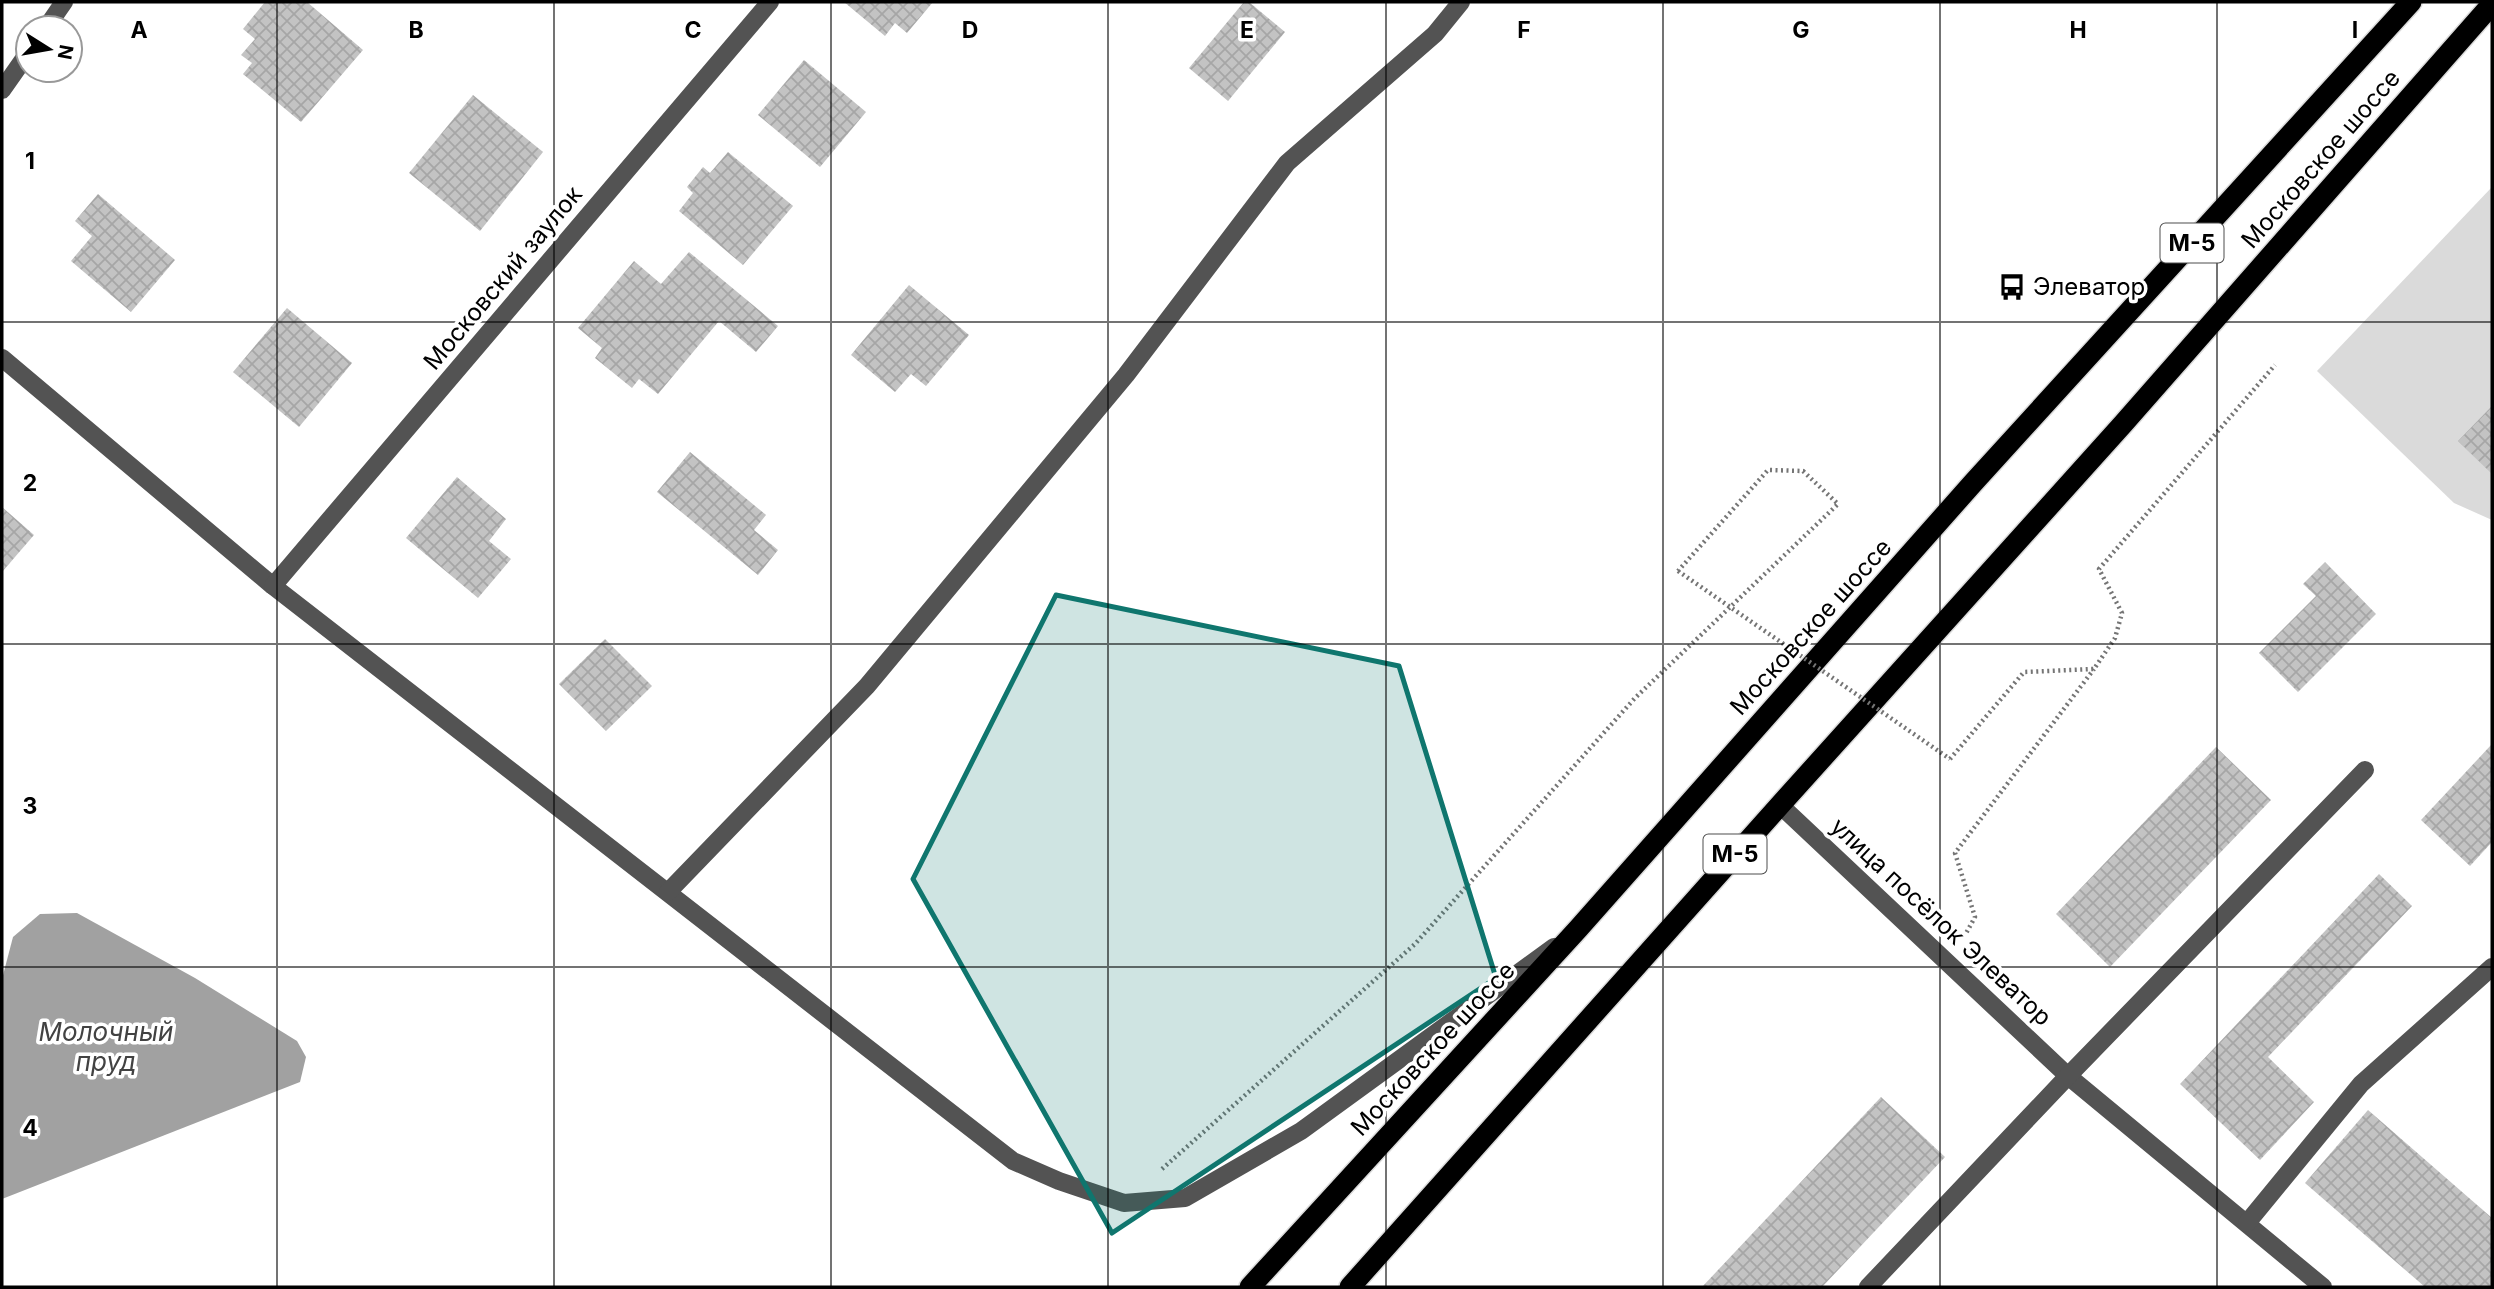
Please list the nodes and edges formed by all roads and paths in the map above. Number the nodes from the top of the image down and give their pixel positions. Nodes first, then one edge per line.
1 (770, 2) edge
2 (1461, 2) edge
3 (2411, 2) edge
4 (2492, 4) edge
5 (14, 73) edge
6 (2, 90) edge
7 (2, 358) edge
8 (2275, 365) dead end
9 (273, 586) junction
10 (2094, 669) junction
11 (2365, 770) dead end
12 (1780, 805) junction
13 (668, 892) junction
14 (1578, 929) junction
15 (1949, 964) junction
16 (2492, 967) edge
17 (2068, 1076) junction
18 (1124, 1203) junction
19 (2247, 1223) junction
20 (1250, 1287) edge
21 (1350, 1287) edge
22 (1868, 1287) edge
23 (2323, 1287) edge

1 - 9 street, Московский заулок
2 - 13 street
3 - 14 highway, Московское шоссе / М-5
4 - 12 highway, Московское шоссе / М-5
5 - 6 street
7 - 9 street
8 - 10 path
9 - 13 street
10 - 15 path
10 - 18 path, bridge
11 - 17 street
12 - 15 street, улица посёлок Элеватор
12 - 21 highway, Московское шоссе / М-5
13 - 18 street
14 - 18 street
14 - 20 highway, Московское шоссе / М-5
15 - 17 street, улица посёлок Элеватор
16 - 19 street
17 - 19 street, улица посёлок Элеватор
17 - 22 street
19 - 23 street, улица посёлок Элеватор

